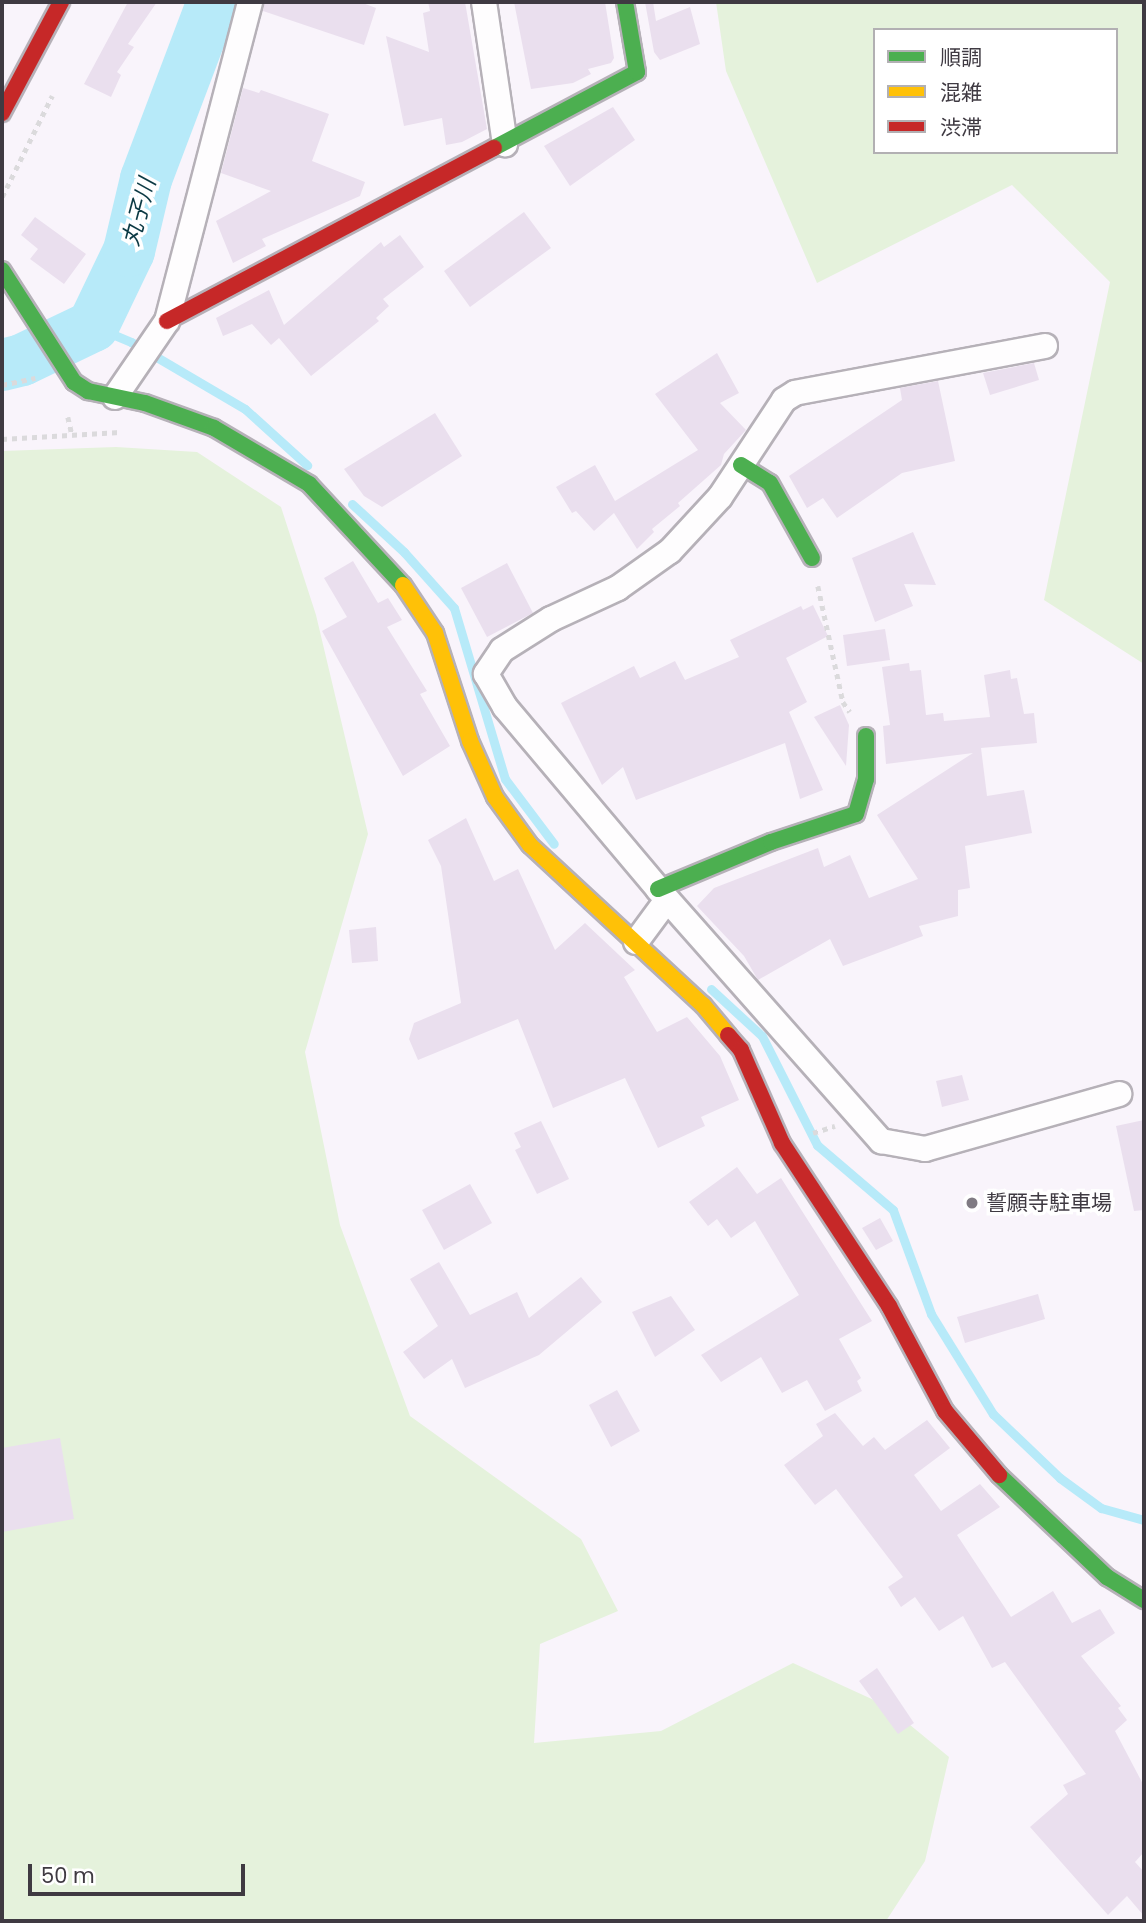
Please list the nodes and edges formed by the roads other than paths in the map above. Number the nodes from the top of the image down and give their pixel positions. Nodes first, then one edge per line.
1 (61, 2) edge
2 (250, 2) edge
3 (484, 2) edge
4 (625, 2) edge
5 (2, 113) edge
6 (505, 144) junction
7 (2, 270) edge
8 (167, 321) junction
9 (1045, 346) dead end
10 (115, 397) junction
11 (741, 465) junction
12 (812, 558) road end
13 (447, 670) junction
14 (486, 674) junction
15 (866, 736) road end
16 (662, 894) junction
17 (636, 942) junction
18 (1119, 1094) dead end
19 (1144, 1600) edge

1 - 5 main road
2 - 8 street
3 - 6 street
4 - 6 main road
6 - 8 main road
7 - 10 main road
8 - 10 street
9 - 11 street
10 - 13 main road
11 - 12 main road
11 - 14 street
13 - 14 street
13 - 17 main road
14 - 16 street
15 - 16 main road
16 - 17 street
16 - 18 street
17 - 19 main road

